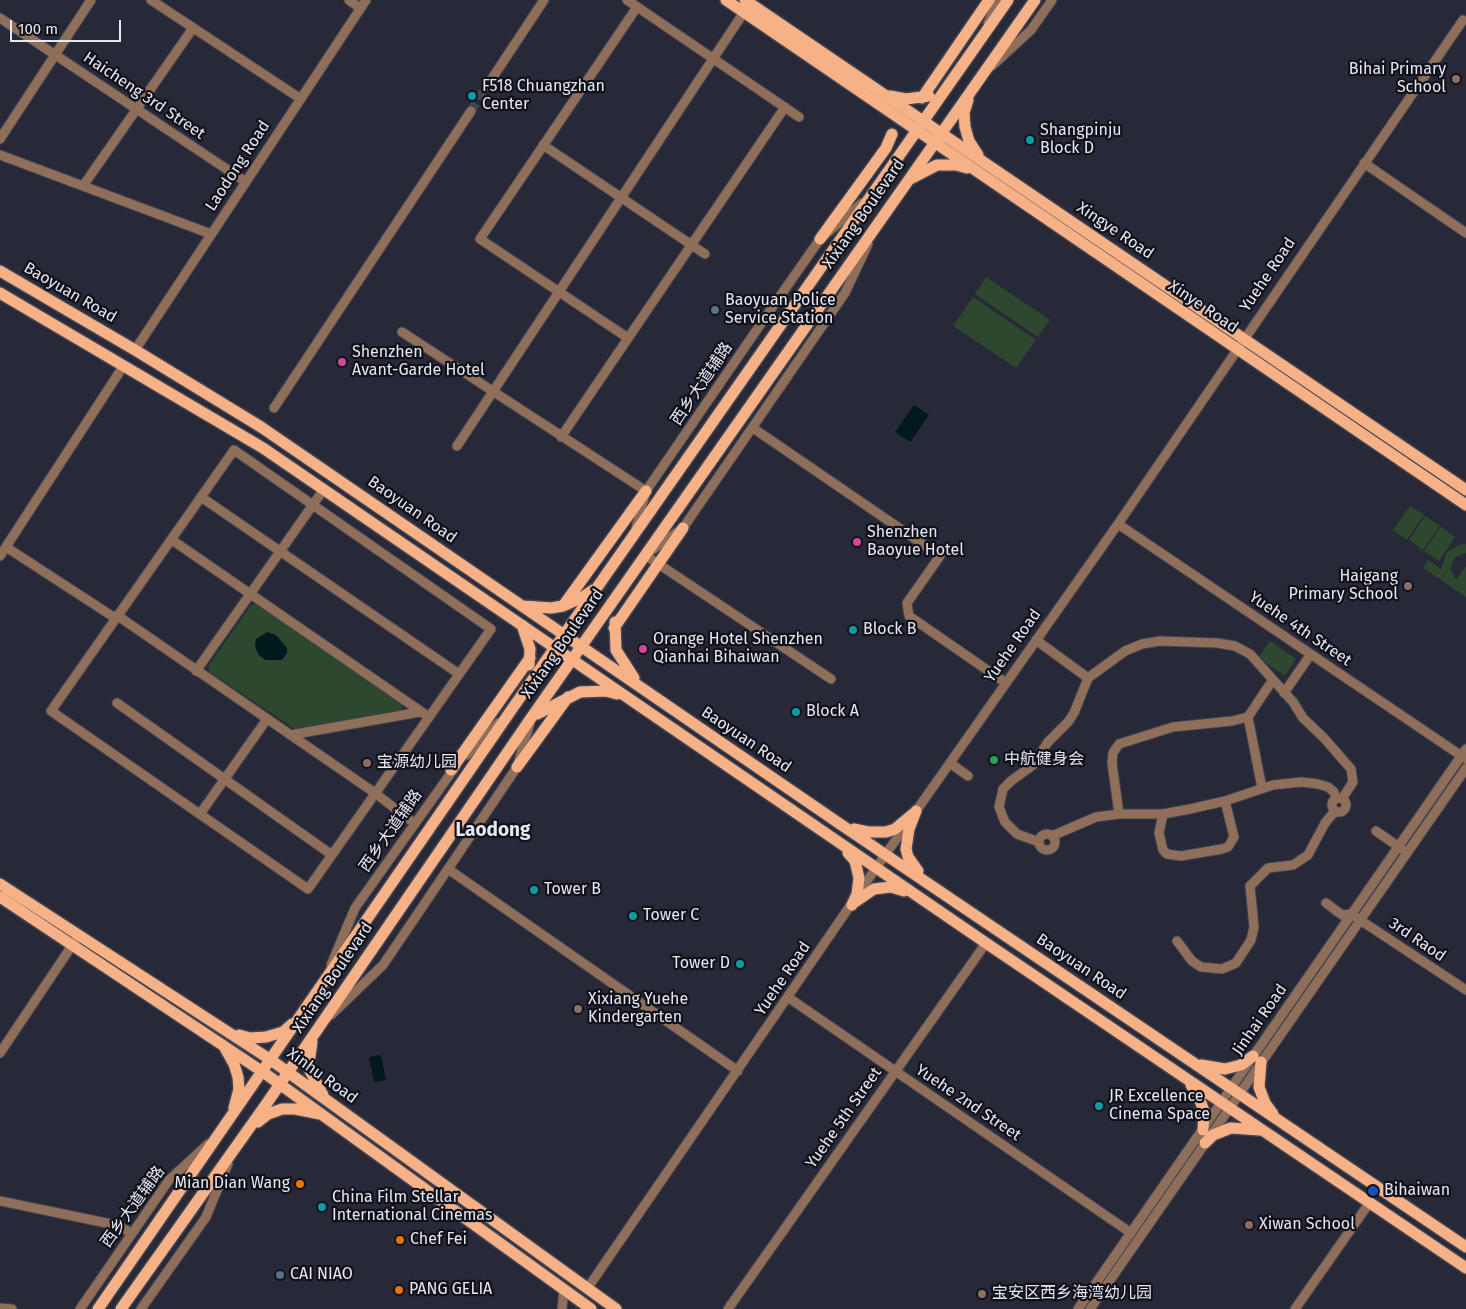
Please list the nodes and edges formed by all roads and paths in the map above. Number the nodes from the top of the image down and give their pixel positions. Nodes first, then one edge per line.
1 (91, 0) edge
2 (151, 0) edge
3 (349, 0) edge
4 (544, 0) edge
5 (627, 0) edge
6 (726, 0) edge
7 (745, 0) edge
8 (989, 0) edge
9 (998, 0) edge
10 (1008, 0) edge
11 (1035, 0) edge
12 (1052, 0) edge
13 (164, 3) edge
14 (363, 4) edge
15 (637, 7) junction
16 (744, 12) junction
17 (0, 18) edge
18 (1463, 20) dead end
19 (193, 28) junction
20 (981, 38) junction
21 (55, 54) junction
22 (713, 58) junction
23 (982, 75) junction
24 (955, 78) junction
25 (487, 86) tunnel mouth
26 (972, 90) junction
27 (877, 96) junction
28 (922, 98) junction
29 (301, 99) junction
30 (785, 107) junction
31 (137, 109) junction
32 (471, 111) tunnel mouth
33 (799, 117) dead end
34 (920, 127) junction
35 (892, 134) junction
36 (0, 139) edge
37 (938, 139) junction
38 (543, 145) junction
39 (0, 155) edge
40 (985, 162) junction
41 (1364, 163) junction
42 (977, 172) junction
43 (885, 178) junction
44 (246, 182) junction
45 (904, 184) junction
46 (83, 186) junction
47 (874, 194) junction
48 (621, 198) junction
49 (879, 222) junction
50 (1466, 233) edge
51 (211, 234) junction
52 (820, 239) junction
53 (691, 245) junction
54 (705, 254) dead end
55 (0, 271) edge
56 (559, 292) junction
57 (0, 293) edge
58 (402, 332) dead end
59 (628, 338) junction
60 (1243, 338) junction
61 (1236, 349) junction
62 (135, 350) junction
63 (124, 365) junction
64 (493, 392) junction
65 (274, 408) dead end
66 (753, 428) junction
67 (561, 437) junction
68 (457, 446) dead end
69 (1465, 486) edge
70 (324, 489) junction
71 (646, 491) junction
72 (201, 498) junction
73 (313, 505) junction
74 (1466, 506) edge
75 (1118, 524) junction
76 (683, 528) junction
77 (634, 536) junction
78 (172, 540) junction
79 (6, 547) junction
80 (280, 551) junction
81 (645, 555) junction
82 (0, 556) edge
83 (658, 564) junction
84 (604, 578) junction
85 (624, 586) junction
86 (250, 594) junction
87 (504, 594) junction
88 (494, 606) junction
89 (521, 606) junction
90 (563, 606) junction
91 (118, 616) junction
92 (522, 626) junction
93 (614, 628) junction
94 (564, 635) junction
95 (1036, 640) junction
96 (582, 647) junction
97 (555, 649) junction
98 (1311, 654) junction
99 (530, 658) junction
100 (572, 660) junction
101 (196, 671) junction
102 (459, 674) junction
103 (1088, 678) junction
104 (831, 679) dead end
105 (1272, 681) junction
106 (1006, 683) junction
107 (645, 691) junction
108 (1284, 693) junction
109 (568, 696) junction
110 (117, 703) dead end
111 (637, 704) junction
112 (512, 708) junction
113 (420, 712) junction
114 (1248, 717) junction
115 (429, 718) junction
116 (531, 718) junction
117 (267, 719) junction
118 (290, 735) junction
119 (1464, 755) edge
120 (950, 763) junction
121 (517, 767) junction
122 (1466, 768) edge
123 (451, 770) junction
124 (968, 776) dead end
125 (224, 779) junction
126 (1262, 788) junction
127 (375, 793) junction
128 (1339, 799) junction
129 (1225, 801) junction
130 (916, 811) junction
131 (200, 814) junction
132 (1119, 814) junction
133 (1163, 814) junction
134 (414, 824) junction
135 (840, 824) junction
136 (1376, 831) dead end
137 (826, 834) junction
138 (1052, 836) junction
139 (1039, 842) junction
140 (1398, 846) junction
141 (1406, 852) junction
142 (886, 854) junction
143 (332, 856) junction
144 (876, 868) junction
145 (448, 869) junction
146 (0, 884) edge
147 (934, 886) junction
148 (0, 896) edge
149 (916, 896) junction
150 (1326, 903) dead end
151 (852, 905) junction
152 (1352, 914) junction
153 (1360, 920) junction
154 (76, 940) junction
155 (1177, 941) dead end
156 (986, 944) junction
157 (320, 988) junction
158 (1466, 990) edge
159 (789, 998) junction
160 (301, 1017) junction
161 (228, 1031) junction
162 (316, 1032) junction
163 (223, 1044) junction
164 (0, 1053) edge
165 (1187, 1058) junction
166 (1257, 1059) junction
167 (272, 1060) junction
168 (896, 1071) junction
169 (263, 1072) junction
170 (289, 1072) junction
171 (738, 1072) junction
172 (1184, 1076) junction
173 (281, 1084) junction
174 (1235, 1091) junction
175 (331, 1103) junction
176 (1225, 1105) junction
177 (325, 1115) junction
178 (230, 1120) junction
179 (1279, 1121) junction
180 (249, 1129) junction
181 (1202, 1130) junction
182 (221, 1132) junction
183 (1266, 1132) junction
184 (1205, 1143) junction
185 (233, 1151) junction
186 (0, 1202) edge
187 (1370, 1202) junction
188 (1131, 1232) junction
189 (132, 1233) junction
190 (1466, 1248) edge
191 (1465, 1268) edge
192 (564, 1289) junction
193 (587, 1289) junction
194 (0, 1308) edge
195 (12, 1309) edge
196 (80, 1309) edge
197 (98, 1309) edge
198 (121, 1309) edge
199 (141, 1309) edge
200 (562, 1309) edge
201 (591, 1309) edge
202 (616, 1309) edge
203 (728, 1309) edge
204 (1078, 1309) edge
205 (1090, 1309) edge
206 (1295, 1309) edge

1 - 21 street
2 - 13 street
3 - 14 street
4 - 25 street
5 - 15 street
6 - 16 main road
7 - 27 main road
8 - 28 main road
9 - 20 street
10 - 20 main road, Xixiang Boulevard
11 - 23 main road, Xixiang Boulevard
12 - 23 street
13 - 19 street
14 - 29 street, Laodong Road
15 - 22 street
15 - 38 street
16 - 22 street
16 - 27 main road
17 - 21 street, Haicheng 3rd Street
18 - 41 street, Yuehe Road
19 - 29 street
19 - 31 street
20 - 24 main road, Xixiang Boulevard
21 - 31 street, Haicheng 3rd Street
21 - 36 street
22 - 30 street
22 - 48 street
23 - 26 main road, Xixiang Boulevard
24 - 28 main road
24 - 34 main road, Xixiang Boulevard
26 - 37 main road, Xixiang Boulevard
26 - 40 main road
27 - 28 main road
27 - 34 main road
27 - 35 main road
29 - 44 street, Laodong Road
30 - 33 street
30 - 53 street
31 - 44 street, Haicheng 3rd Street
31 - 46 street
32 - 65 street
34 - 37 main road, Xingye Road
34 - 43 main road, Xixiang Boulevard
35 - 43 main road
35 - 52 main road
37 - 40 main road, Xingye Road
37 - 42 main road, Xinye Road
37 - 45 main road, Xixiang Boulevard
38 - 48 street
38 - 56 street
39 - 46 street
40 - 60 main road, Xingye Road
41 - 50 street
41 - 60 street, Yuehe Road
42 - 45 main road
42 - 61 main road, Xinye Road
43 - 47 main road, Xixiang Boulevard
44 - 51 street, Laodong Road
45 - 49 main road, Xixiang Boulevard
46 - 51 street
47 - 52 street, 西乡大道辅路
47 - 77 main road, Xixiang Boulevard
48 - 53 street
48 - 56 street
49 - 66 street
49 - 81 main road, Xixiang Boulevard
51 - 62 street, Laodong Road
52 - 71 street, 西乡大道辅路
53 - 54 street
53 - 59 street
55 - 62 main road, Baoyuan Road
56 - 59 street
56 - 64 street
57 - 63 main road, Baoyuan Road
58 - 64 street
59 - 67 street
60 - 61 street, Yuehe Road
60 - 69 main road, Xingye Road
61 - 74 main road, Xinye Road
61 - 75 street, Yuehe Road
62 - 87 main road, Baoyuan Road
63 - 70 main road, Baoyuan Road
63 - 79 street
64 - 67 street
64 - 68 street
66 - 76 street
66 - 106 street
67 - 71 street
70 - 73 street
70 - 88 main road, Baoyuan Road
71 - 77 street, 西乡大道辅路
71 - 90 main road
72 - 73 street
72 - 78 street
72 - 80 street
73 - 80 street
73 - 102 street
75 - 95 street, Yuehe Road
75 - 98 street, Yuehe 4th Street
76 - 81 street
76 - 83 main road
77 - 84 main road, Xixiang Boulevard
78 - 86 street
78 - 91 street
79 - 82 street
79 - 91 street
80 - 86 street
80 - 102 street
81 - 83 street
81 - 85 main road, Xixiang Boulevard
83 - 93 main road
83 - 104 street
84 - 90 main road
84 - 94 main road, Xixiang Boulevard
85 - 93 main road
85 - 96 main road, Xixiang Boulevard
86 - 101 street
86 - 113 street
87 - 88 main road
87 - 89 main road, Baoyuan Road
88 - 92 main road, Baoyuan Road
89 - 90 main road
89 - 94 main road, Baoyuan Road
91 - 101 street
91 - 131 street
92 - 97 main road, Baoyuan Road
92 - 99 main road
93 - 107 main road
94 - 96 main road, Baoyuan Road
94 - 97 main road, Xixiang Boulevard
95 - 103 street
95 - 106 street, Yuehe Road
96 - 100 main road, Xixiang Boulevard
96 - 107 main road, Baoyuan Road
97 - 100 main road, Baoyuan Road
97 - 112 main road, Xixiang Boulevard
98 - 108 street
98 - 119 street, Yuehe 4th Street
99 - 112 main road
99 - 123 main road
100 - 111 main road, Baoyuan Road
100 - 116 main road, Xixiang Boulevard
101 - 117 street
102 - 115 street
103 - 105 street
103 - 139 street
105 - 108 street
105 - 114 street
106 - 120 street, Yuehe Road
107 - 135 main road, Baoyuan Road
108 - 128 street
109 - 111 main road
109 - 116 main road
109 - 121 main road
110 - 125 street
111 - 137 main road, Baoyuan Road
112 - 123 street, 西乡大道辅路
112 - 157 main road, Xixiang Boulevard
113 - 115 street
113 - 118 street
114 - 126 street
114 - 132 street
115 - 127 street
116 - 121 street
116 - 162 main road, Xixiang Boulevard
117 - 118 street
117 - 125 street
118 - 127 street
119 - 140 street, Jinhai Road
120 - 124 street
120 - 130 street, Yuehe Road
121 - 145 street
122 - 141 street, Jinhai Road
123 - 134 street, 西乡大道辅路
125 - 131 street
125 - 143 street
126 - 128 street
126 - 129 street
127 - 134 street
127 - 143 street
128 - 155 street
129 - 133 street
129 - 133 street
130 - 135 main road
130 - 142 street, Yuehe Road
130 - 147 main road
131 - 143 street
132 - 133 street
132 - 138 street
134 - 157 street, 西乡大道辅路
135 - 142 main road, Baoyuan Road
136 - 140 street
137 - 144 main road, Baoyuan Road
137 - 151 main road
138 - 139 street
138 - 139 street
140 - 141 street
140 - 152 street, Jinhai Road
141 - 153 street, Jinhai Road
142 - 144 street, Yuehe Road
142 - 147 main road, Baoyuan Road
144 - 149 main road, Baoyuan Road
144 - 151 street, Yuehe Road
145 - 162 street
145 - 171 street
146 - 154 main road, Xinhu Road
147 - 165 main road, Baoyuan Road
148 - 154 main road, Xinhu Road
149 - 151 main road
149 - 156 main road, Baoyuan Road
150 - 152 street, 3rd Raod
151 - 159 street, Yuehe Road
152 - 153 street, 3rd Raod
152 - 166 street, Jinhai Road
153 - 158 street, 3rd Raod
153 - 166 street, Jinhai Road
154 - 161 main road, Xinhu Road
154 - 163 main road, Xinhu Road
154 - 164 street
156 - 168 street, Yuehe 5th Street
156 - 172 main road, Baoyuan Road
157 - 160 main road, Xixiang Boulevard
159 - 168 street, Yuehe 2nd Street
159 - 171 street, Yuehe Road
160 - 161 main road
160 - 167 main road, Xixiang Boulevard
161 - 167 main road, Xinhu Road
162 - 170 main road, Xixiang Boulevard
162 - 175 main road
163 - 169 main road, Xinhu Road
163 - 178 main road
165 - 166 main road
165 - 174 main road, Baoyuan Road
166 - 174 street, Jinhai Road
166 - 179 main road
167 - 169 main road, Xixiang Boulevard
167 - 170 main road, Xinhu Road
168 - 188 street, Yuehe 2nd Street
168 - 203 street, Yuehe 5th Street
169 - 173 main road, Xinhu Road
169 - 178 main road, Xixiang Boulevard
170 - 173 main road, Xixiang Boulevard
170 - 175 main road, Xinhu Road
171 - 193 street, Yuehe Road
172 - 176 main road, Baoyuan Road
172 - 181 main road
173 - 177 main road, Xinhu Road
173 - 180 main road, Xixiang Boulevard
174 - 176 street, Jinhai Road
174 - 179 main road, Baoyuan Road
175 - 193 main road, Xinhu Road
176 - 181 street, Jinhai Road
176 - 183 main road, Baoyuan Road
176 - 184 street, Jinhai Road
177 - 180 main road
177 - 192 main road, Xinhu Road
178 - 182 main road, Xixiang Boulevard
179 - 190 main road, Baoyuan Road
180 - 185 main road, Xixiang Boulevard
181 - 188 street, Jinhai Road
182 - 189 street, 西乡大道辅路
182 - 197 main road, Xixiang Boulevard
183 - 184 main road
183 - 187 main road, Baoyuan Road
184 - 205 street, Jinhai Road
185 - 198 main road, Xixiang Boulevard
185 - 199 street
186 - 189 street
187 - 191 main road, Baoyuan Road
187 - 206 street
188 - 204 street, Jinhai Road
189 - 196 street, 西乡大道辅路
192 - 200 street
192 - 201 main road, Xinhu Road
193 - 202 main road, Xinhu Road
194 - 195 street

